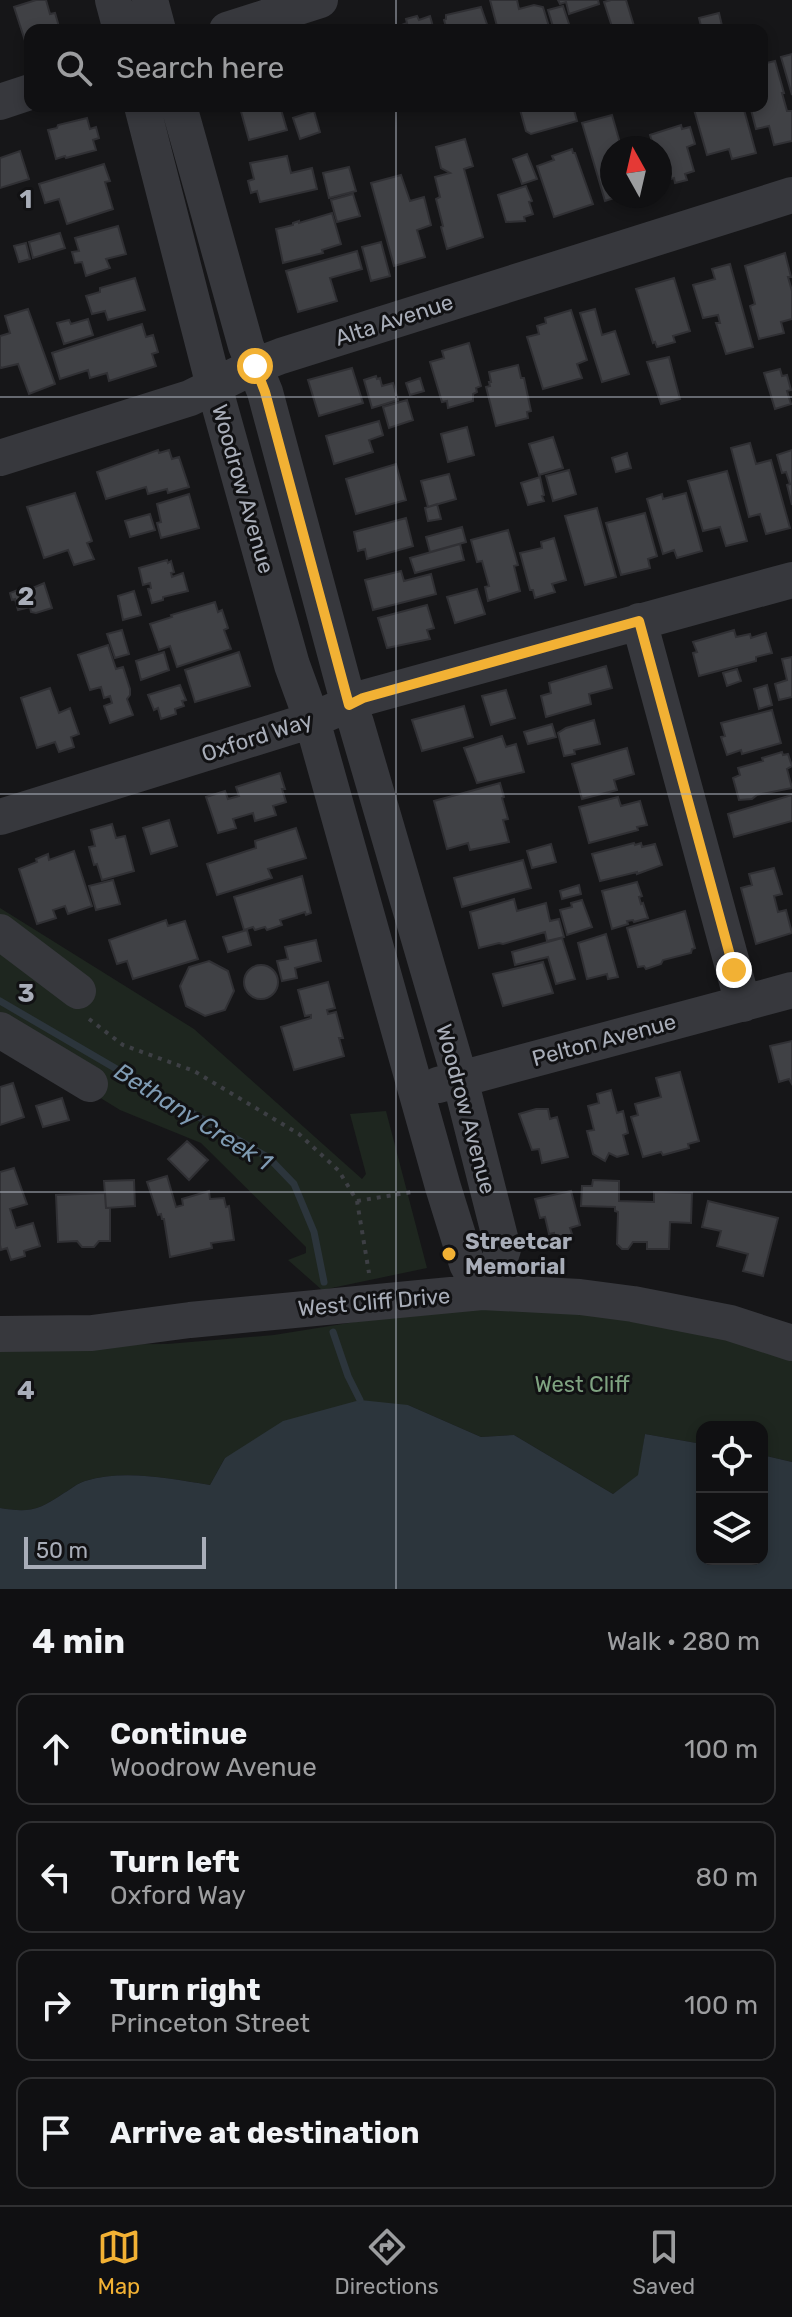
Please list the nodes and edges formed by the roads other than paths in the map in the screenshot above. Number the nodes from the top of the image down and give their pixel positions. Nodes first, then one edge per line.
1 (113, 0) edge
2 (150, 0) edge
3 (320, 0) edge
4 (119, 24) edge
5 (156, 24) edge
6 (246, 24) edge
7 (24, 94) edge
8 (0, 102) edge
9 (144, 112) edge
10 (181, 112) edge
11 (792, 195) edge
12 (255, 366) junction
13 (214, 386) junction
14 (0, 458) edge
15 (792, 580) edge
16 (639, 621) junction
17 (349, 705) junction
18 (312, 720) junction
19 (0, 817) edge
20 (0, 932) edge
21 (792, 990) edge
22 (82, 1004) road end
23 (743, 1004) junction
24 (0, 1030) edge
25 (460, 1079) junction
26 (90, 1084) dead end
27 (417, 1092) junction
28 (482, 1292) junction
29 (0, 1334) edge
30 (792, 1343) edge

1 - 4 street
2 - 5 street
3 - 6 street
7 - 8 street
9 - 13 street, Woodrow Avenue
10 - 12 street, Woodrow Avenue
11 - 12 street, Alta Avenue
12 - 13 street, Alta Avenue
12 - 17 street, Woodrow Avenue
13 - 14 street, Alta Avenue
13 - 18 street, Woodrow Avenue
15 - 16 street, Oxford Way
16 - 17 street, Oxford Way
16 - 23 street
17 - 18 street, Oxford Way
17 - 25 street, Woodrow Avenue
18 - 19 street, Oxford Way
18 - 27 street, Woodrow Avenue
20 - 22 street
21 - 23 street, Pelton Avenue
23 - 25 street, Pelton Avenue
24 - 26 street
25 - 27 street, Pelton Avenue
25 - 28 street, Woodrow Avenue
27 - 28 street, Woodrow Avenue
28 - 29 street, West Cliff Drive
28 - 30 street, West Cliff Drive

